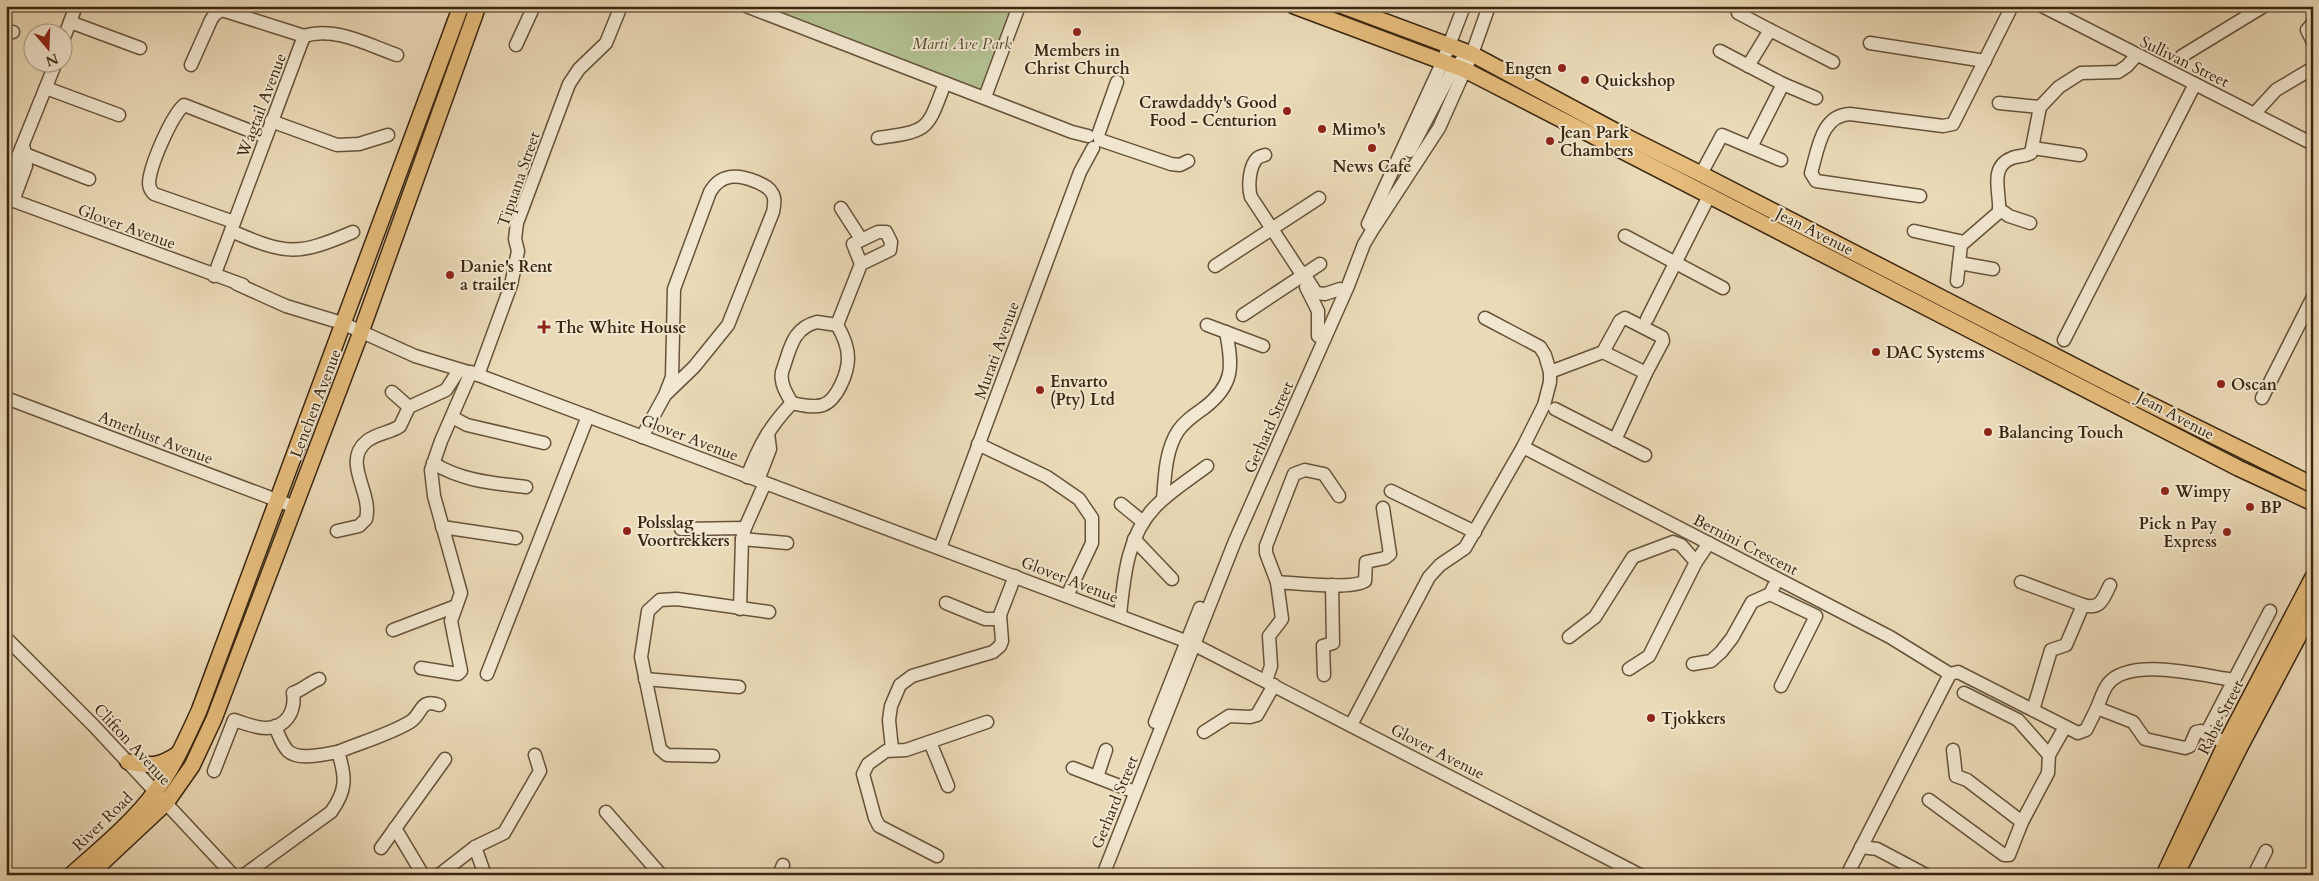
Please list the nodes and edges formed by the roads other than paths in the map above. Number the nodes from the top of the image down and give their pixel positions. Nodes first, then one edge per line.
1 (76, 6) edge
2 (460, 6) edge
3 (478, 6) edge
4 (534, 6) edge
5 (621, 6) edge
6 (746, 6) edge
7 (1019, 6) edge
8 (1343, 6) edge
9 (1464, 6) edge
10 (1489, 6) edge
11 (2042, 6) edge
12 (2264, 6) edge
13 (1298, 7) edge
14 (2011, 7) edge
15 (1738, 13) dead end
16 (70, 22) edge
17 (72, 23) edge
18 (2313, 24) edge
19 (1770, 30) junction
20 (304, 36) junction
21 (1870, 42) dead end
22 (2313, 42) edge
23 (516, 45) dead end
24 (1449, 46) junction
25 (140, 48) dead end
26 (1720, 51) dead end
27 (1472, 54) junction
28 (397, 55) dead end
29 (2136, 56) junction
30 (2182, 56) dead end
31 (1985, 61) junction
32 (1833, 62) dead end
33 (191, 66) dead end
34 (1454, 66) junction
35 (1748, 66) junction
36 (2313, 68) edge
37 (52, 72) edge
38 (1116, 82) dead end
39 (945, 83) junction
40 (1783, 84) junction
41 (2195, 84) junction
42 (46, 88) junction
43 (985, 97) junction
44 (1816, 98) dead end
45 (1999, 103) dead end
46 (2040, 107) junction
47 (2254, 114) junction
48 (119, 115) dead end
49 (271, 122) junction
50 (388, 135) dead end
51 (266, 137) junction
52 (878, 138) dead end
53 (1095, 141) junction
54 (1635, 141) junction
55 (2313, 144) edge
56 (1751, 147) junction
57 (2033, 148) junction
58 (23, 151) junction
59 (1265, 155) dead end
60 (2080, 155) dead end
61 (1780, 160) dead end
62 (1188, 161) dead end
63 (1702, 174) junction
64 (89, 179) dead end
65 (6, 186) edge
66 (1708, 196) junction
67 (1920, 196) dead end
68 (1320, 198) dead end
69 (10, 200) edge
70 (841, 208) dead end
71 (1732, 208) junction
72 (1999, 208) junction
73 (2030, 223) dead end
74 (233, 227) junction
75 (1272, 229) junction
76 (1914, 231) dead end
77 (353, 232) dead end
78 (1625, 236) dead end
79 (860, 239) junction
80 (1964, 242) junction
81 (1674, 262) junction
82 (1959, 263) junction
83 (861, 264) junction
84 (1320, 264) dead end
85 (1215, 266) dead end
86 (1993, 269) dead end
87 (1301, 274) junction
88 (214, 276) junction
89 (1957, 281) dead end
90 (1723, 288) dead end
91 (1340, 289) junction
92 (1314, 296) junction
93 (2313, 297) edge
94 (1243, 315) dead end
95 (1484, 318) dead end
96 (1648, 319) dead end
97 (343, 321) junction
98 (837, 325) junction
99 (1207, 325) dead end
100 (362, 329) junction
101 (1226, 332) junction
102 (1318, 336) junction
103 (2064, 340) dead end
104 (1263, 346) dead end
105 (1603, 352) junction
106 (468, 372) junction
107 (1550, 372) junction
108 (1646, 373) junction
109 (2121, 390) junction
110 (392, 392) dead end
111 (664, 395) junction
112 (6, 398) edge
113 (2262, 398) dead end
114 (792, 403) junction
115 (409, 407) junction
116 (1554, 409) dead end
117 (588, 416) junction
118 (452, 417) junction
119 (2164, 429) junction
120 (642, 437) junction
121 (1616, 440) junction
122 (544, 443) dead end
123 (978, 444) junction
124 (1523, 447) junction
125 (1645, 455) dead end
126 (432, 463) junction
127 (1207, 466) dead end
128 (757, 480) junction
129 (2313, 486) edge
130 (526, 487) dead end
131 (1391, 491) dead end
132 (1339, 496) dead end
133 (1163, 499) junction
134 (278, 501) junction
135 (2313, 503) edge
136 (1121, 504) dead end
137 (295, 507) junction
138 (1382, 508) dead end
139 (1143, 522) junction
140 (442, 527) junction
141 (681, 529) dead end
142 (337, 530) dead end
143 (1475, 532) junction
144 (744, 533) junction
145 (516, 538) dead end
146 (1134, 539) junction
147 (787, 543) dead end
148 (1708, 543) junction
149 (940, 548) junction
150 (1696, 562) junction
151 (1015, 576) junction
152 (2313, 577) edge
153 (1778, 578) junction
154 (1172, 579) dead end
155 (1277, 582) junction
156 (2021, 582) dead end
157 (1332, 585) junction
158 (2110, 585) dead end
159 (1770, 594) junction
160 (1067, 596) junction
161 (946, 603) dead end
162 (2083, 605) junction
163 (456, 606) junction
164 (740, 610) junction
165 (2270, 610) dead end
166 (2313, 610) edge
167 (769, 612) dead end
168 (1120, 615) junction
169 (1000, 619) junction
170 (392, 630) dead end
171 (1569, 637) dead end
172 (6, 638) edge
173 (1190, 643) junction
174 (1693, 664) dead end
175 (421, 668) dead end
176 (1629, 669) dead end
177 (487, 674) dead end
178 (1950, 674) junction
179 (1324, 675) dead end
180 (319, 679) dead end
181 (645, 679) junction
182 (2234, 680) junction
183 (1270, 683) junction
184 (1781, 686) dead end
185 (738, 687) dead end
186 (1964, 693) dead end
187 (439, 706) dead end
188 (2097, 708) junction
189 (2033, 710) junction
190 (987, 722) dead end
191 (1351, 725) junction
192 (275, 726) junction
193 (2064, 726) junction
194 (1204, 732) dead end
195 (2206, 734) junction
196 (930, 742) junction
197 (2226, 743) junction
198 (892, 749) junction
199 (1106, 750) dead end
200 (1953, 750) dead end
201 (338, 752) junction
202 (180, 753) junction
203 (534, 755) dead end
204 (2049, 755) junction
205 (713, 756) dead end
206 (445, 759) dead end
207 (128, 762) junction
208 (1073, 768) dead end
209 (214, 771) dead end
210 (1098, 777) junction
211 (948, 786) dead end
212 (1130, 790) junction
213 (156, 791) junction
214 (1929, 800) dead end
215 (166, 803) junction
216 (606, 812) dead end
217 (2022, 822) junction
218 (395, 828) junction
219 (475, 846) junction
220 (1862, 847) junction
221 (381, 848) dead end
222 (2266, 851) dead end
223 (937, 856) dead end
224 (657, 873) edge
225 (71, 875) edge
226 (89, 875) edge
227 (234, 875) edge
228 (244, 875) edge
229 (423, 875) edge
230 (439, 875) edge
231 (486, 875) edge
232 (1098, 875) edge
233 (1103, 875) edge
234 (1640, 875) edge
235 (1847, 875) edge
236 (1926, 875) edge
237 (2164, 875) edge
238 (2176, 875) edge
239 (2254, 875) edge

1 - 16 street
2 - 97 main road, Lenchen Avenue
3 - 100 main road, Lenchen Avenue
4 - 23 street
5 - 106 street, Tipuana Street
6 - 39 street
7 - 43 street
8 - 24 main road, Jean Avenue
9 - 24 street, Gerhard Street
10 - 27 street, Gerhard Street
11 - 29 street, Sullivan Street
12 - 30 street
13 - 34 main road, Jean Avenue
14 - 31 street
15 - 19 street
17 - 25 street
18 - 22 street
19 - 32 street
19 - 35 street
20 - 28 street
20 - 33 street
20 - 49 street, Wagtail Avenue
21 - 31 street
24 - 27 main road, Jean Avenue
24 - 34 street, Gerhard Street
26 - 35 street
27 - 34 street, Gerhard Street
27 - 54 main road, Jean Avenue
29 - 41 street, Sullivan Street
29 - 46 street
31 - 67 street
34 - 66 main road, Jean Avenue
34 - 91 street, Gerhard Street
34 - 173 street, Gerhard Street
35 - 40 street
36 - 47 street
37 - 42 street
38 - 53 street, Murati Avenue
39 - 43 street
39 - 52 street
40 - 44 street
40 - 56 street
41 - 47 street, Sullivan Street
41 - 103 street
42 - 48 street
42 - 58 street
43 - 53 street
45 - 46 street
46 - 57 street
47 - 55 street, Sullivan Street
49 - 50 street
49 - 51 street, Wagtail Avenue
51 - 74 street, Wagtail Avenue
51 - 74 street
53 - 62 street
53 - 123 street, Murati Avenue
54 - 63 main road, Jean Avenue
54 - 71 main road
56 - 61 street
56 - 63 street
57 - 60 street
57 - 72 street
58 - 64 street
58 - 65 street
58 - 69 street
59 - 75 street
63 - 109 main road, Jean Avenue
66 - 71 main road, Jean Avenue
66 - 81 street
68 - 75 street
69 - 88 street, Glover Avenue
70 - 79 street
71 - 119 main road, Jean Avenue
72 - 73 street
72 - 80 street
74 - 77 street
74 - 88 street, Wagtail Avenue
75 - 85 street
75 - 87 street
76 - 80 street
78 - 81 street
79 - 83 street
79 - 83 street
80 - 82 street
81 - 90 street
81 - 96 street
82 - 86 street
82 - 89 street
83 - 98 street
84 - 87 street
87 - 92 street
87 - 94 street
88 - 97 street, Glover Avenue
91 - 92 street
91 - 102 street, Gerhard Street
92 - 102 street
93 - 113 street
95 - 107 street
97 - 100 street, Glover Avenue
97 - 134 main road, Lenchen Avenue
98 - 114 street
98 - 114 street
99 - 101 street
100 - 106 street, Glover Avenue
100 - 137 main road, Lenchen Avenue
101 - 104 street
101 - 133 street
102 - 173 street, Gerhard Street
105 - 107 street
105 - 108 street
105 - 108 street
106 - 115 street
106 - 117 street, Glover Avenue
106 - 118 street
107 - 124 street
108 - 121 street
109 - 119 main road
109 - 129 main road, Jean Avenue
110 - 115 street
111 - 111 street
111 - 120 street
112 - 134 street, Amethust Avenue
114 - 128 street
115 - 142 street
116 - 121 street
117 - 120 street, Glover Avenue
117 - 177 street
118 - 122 street
118 - 126 street
119 - 135 main road, Jean Avenue
120 - 128 street, Glover Avenue
121 - 125 street
123 - 149 street, Murati Avenue
123 - 160 street
124 - 143 street
124 - 148 street, Bernini Crescent
126 - 130 street
126 - 140 street
127 - 133 street
128 - 144 street
128 - 149 street, Glover Avenue
131 - 143 street
132 - 155 street
133 - 139 street
134 - 137 street, Amethust Avenue
134 - 202 main road, Lenchen Avenue
136 - 139 street
137 - 215 main road, Lenchen Avenue
138 - 157 street
139 - 146 street
140 - 145 street
140 - 163 street
141 - 144 street
143 - 191 street
144 - 147 street
144 - 164 street
146 - 154 street
146 - 168 street
148 - 150 street
148 - 153 street, Bernini Crescent
149 - 151 street, Glover Avenue
150 - 171 street
150 - 176 street
151 - 160 street, Glover Avenue
151 - 169 street
152 - 197 main road, Rabie Street
153 - 159 street
153 - 178 street, Bernini Crescent
155 - 157 street
155 - 183 street
156 - 162 street
157 - 179 street
158 - 162 street
159 - 174 street
159 - 184 street
160 - 168 street, Glover Avenue
161 - 169 street
162 - 189 street
163 - 170 street
163 - 175 street
164 - 167 street
164 - 181 street
165 - 182 street
166 - 238 main road, Rabie Street
168 - 173 street, Glover Avenue
169 - 198 street
172 - 207 street, Clifton Avenue
173 - 183 street, Glover Avenue
173 - 212 street, Gerhard Street
173 - 233 street, Gerhard Street
178 - 189 street, Bernini Crescent
178 - 220 street
180 - 192 street
181 - 185 street
181 - 205 street
182 - 188 street
182 - 195 street
183 - 191 street, Glover Avenue
183 - 194 street
186 - 204 street
187 - 201 street
188 - 193 street, Bernini Crescent
188 - 195 street
189 - 193 street, Bernini Crescent
190 - 196 street
191 - 234 street, Glover Avenue
192 - 201 street
192 - 209 street
193 - 204 street
195 - 197 street
196 - 198 street
196 - 211 street
197 - 237 main road, Rabie Street
198 - 223 street
199 - 210 street
200 - 217 street
201 - 228 street
202 - 207 main road
202 - 213 main road, Lenchen Avenue
203 - 219 street
204 - 217 street
206 - 218 street
207 - 213 street, Clifton Avenue
208 - 210 street
210 - 212 street
212 - 232 street, Gerhard Street
213 - 215 street, Clifton Avenue
213 - 225 main road, River Road
214 - 217 street
215 - 226 main road, River Road
215 - 227 street, Clifton Avenue
216 - 224 street
218 - 221 street
218 - 229 street
219 - 230 street
219 - 231 street
220 - 235 street
220 - 236 street
222 - 239 street

